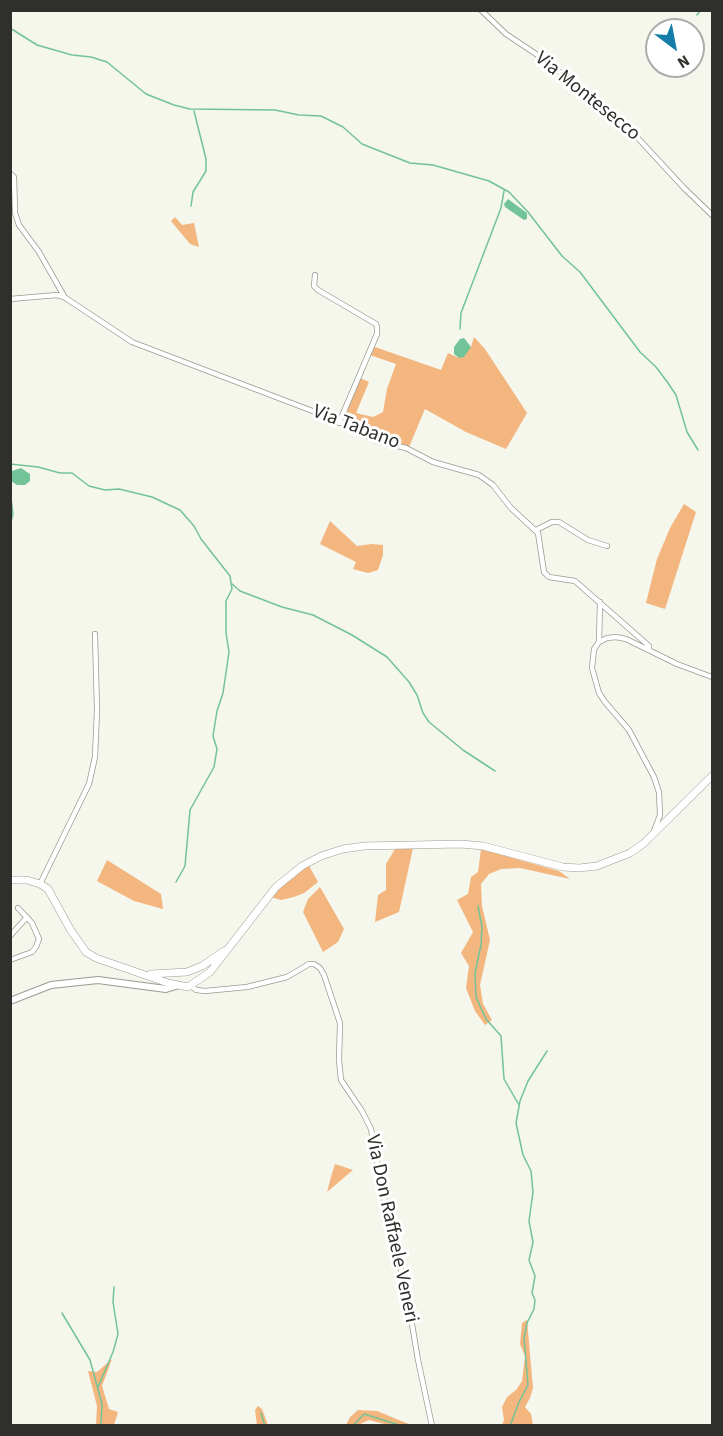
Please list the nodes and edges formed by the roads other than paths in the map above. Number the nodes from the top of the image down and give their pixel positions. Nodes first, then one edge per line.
1 (481, 10) edge
2 (10, 173) edge
3 (712, 215) edge
4 (315, 275) dead end
5 (64, 297) junction
6 (10, 299) edge
7 (339, 423) junction
8 (536, 530) junction
9 (607, 546) dead end
10 (600, 602) junction
11 (95, 634) dead end
12 (599, 642) junction
13 (649, 650) junction
14 (712, 677) edge
15 (712, 776) edge
16 (661, 811) junction
17 (676, 812) junction
18 (666, 822) junction
19 (652, 835) junction
20 (10, 880) edge
21 (40, 884) junction
22 (18, 908) dead end
23 (27, 917) junction
24 (10, 936) edge
25 (228, 949) junction
26 (10, 960) edge
27 (185, 973) junction
28 (146, 974) junction
29 (187, 985) junction
30 (10, 1001) edge
31 (432, 1425) edge

1 - 3 street, Via Montesecco
2 - 5 street, Via Tabano
4 - 7 street
5 - 6 street
5 - 7 street, Via Tabano
7 - 8 street, Via Tabano
8 - 9 street
8 - 10 street
10 - 12 street
10 - 13 street
11 - 21 street
12 - 13 street
12 - 16 street
13 - 14 street
15 - 17 main road
16 - 17 street
16 - 18 street
16 - 19 street
17 - 18 main road
18 - 19 main road
19 - 25 main road
20 - 21 main road
21 - 28 main road
22 - 23 street
23 - 24 street
23 - 26 street
25 - 27 main road
25 - 29 main road
27 - 28 main road
27 - 29 street
27 - 29 street
28 - 29 main road
29 - 30 street
29 - 31 street, Via Don Raffaele Veneri

